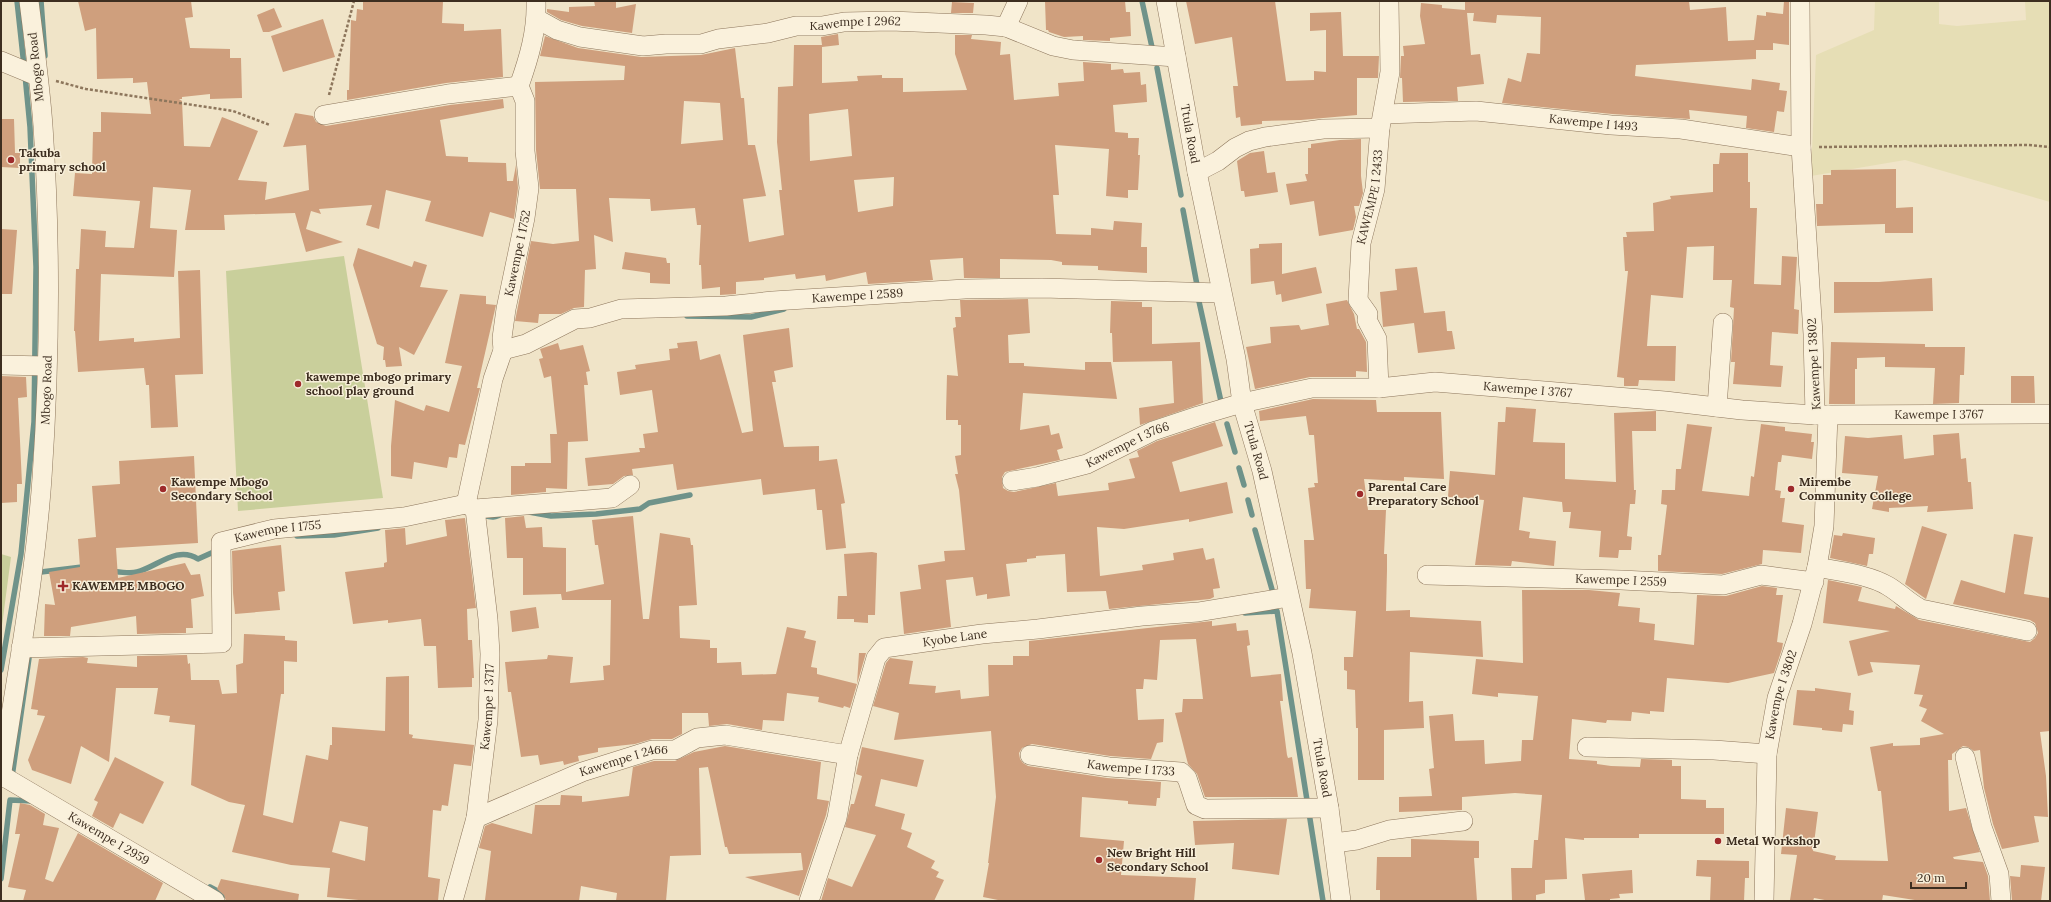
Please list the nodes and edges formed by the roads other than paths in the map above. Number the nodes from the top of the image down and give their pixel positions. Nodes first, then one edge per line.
1 (29, 1) edge
2 (1018, 1) edge
3 (1166, 1) edge
4 (1390, 1) edge
5 (1800, 1) edge
6 (536, 10) edge
7 (1006, 27) junction
8 (1176, 57) junction
9 (1, 61) edge
10 (38, 76) junction
11 (519, 86) junction
12 (324, 115) road end
13 (1382, 121) junction
14 (1801, 147) junction
15 (1198, 172) junction
16 (1221, 293) junction
17 (1723, 323) dead end
18 (503, 350) junction
19 (1, 365) edge
20 (46, 366) junction
21 (1379, 388) junction
22 (1242, 403) junction
23 (1717, 407) junction
24 (2050, 414) edge
25 (1821, 415) junction
26 (1012, 481) dead end
27 (630, 485) dead end
28 (470, 506) junction
29 (1816, 574) junction
30 (1426, 575) dead end
31 (1289, 597) junction
32 (2027, 631) dead end
33 (20, 648) junction
34 (1587, 747) dead end
35 (1767, 754) junction
36 (848, 755) junction
37 (1030, 755) dead end
38 (1965, 757) dead end
39 (1, 776) edge
40 (1329, 808) junction
41 (476, 818) junction
42 (1463, 821) dead end
43 (1334, 844) junction
44 (215, 901) edge
45 (453, 901) edge
46 (809, 901) edge
47 (1341, 901) edge
48 (1764, 901) edge
49 (2001, 901) edge

1 - 10 street, Mbogo Road
2 - 7 street
3 - 8 street, Ttula Road
4 - 13 street, KAWEMPE I 2433
5 - 14 street, Kawempe I 3802
6 - 7 street, Kawempe I 2962
6 - 11 street
7 - 8 street, Kawempe I 2962
8 - 15 street, Ttula Road
9 - 10 street
10 - 20 street, Mbogo Road
11 - 12 street
11 - 18 street, Kawempe I 1752
13 - 14 street, Kawempe I 1493
13 - 15 street, Kawempe I 1493
13 - 21 street, KAWEMPE I 2433
14 - 25 street, Kawempe I 3802
15 - 16 street, Ttula Road
16 - 18 street, Kawempe I 2589
16 - 22 street, Ttula Road
17 - 23 street
18 - 28 street, Kawempe I 1752
19 - 20 street
20 - 33 street, Mbogo Road
21 - 22 street, Kawempe I 3767
21 - 23 street, Kawempe I 3767
22 - 26 street, Kawempe I 3766
22 - 31 street, Ttula Road
23 - 25 street, Kawempe I 3767
24 - 25 street, Kawempe I 3767
25 - 29 street, Kawempe I 3802
27 - 28 street, Kawempe I 1755
28 - 33 street, Kawempe I 1755
28 - 41 street, Kawempe I 3717
29 - 30 street, Kawempe I 2559
29 - 32 street, Kawempe I 2559
29 - 35 street, Kawempe I 3802
31 - 36 street, Kyobe Lane
31 - 40 street, Ttula Road
33 - 39 street, Mbogo Road
34 - 35 street
35 - 48 street, Kawempe I 3802
36 - 41 street, Kawempe I 2466
36 - 46 street, Kyobe Lane
37 - 40 street, Kawempe I 1733
38 - 49 street
39 - 44 street, Kawempe I 2959
40 - 43 street, Ttula Road
41 - 45 street, Kawempe I 3717
42 - 43 street
43 - 47 street, Ttula Road

